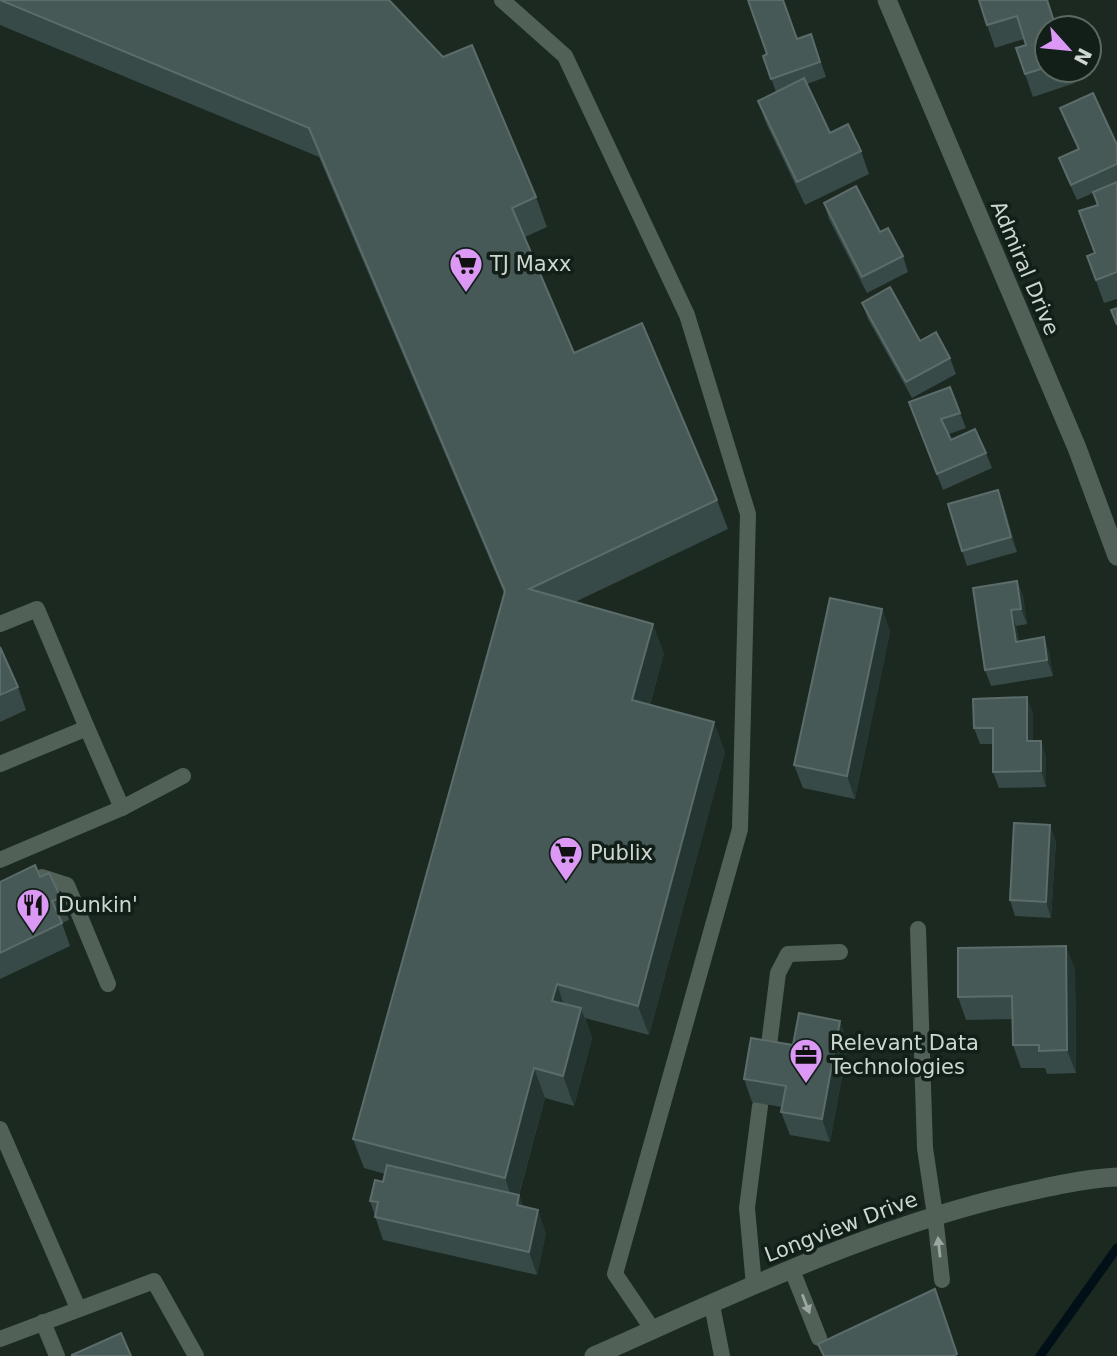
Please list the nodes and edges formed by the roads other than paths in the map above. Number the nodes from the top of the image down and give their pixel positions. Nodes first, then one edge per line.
1 (502, 0) edge
2 (887, 0) edge
3 (1117, 556) edge
4 (0, 624) edge
5 (87, 728) junction
6 (0, 764) edge
7 (183, 776) dead end
8 (122, 808) junction
9 (0, 860) edge
10 (0, 896) edge
11 (918, 929) dead end
12 (840, 951) dead end
13 (108, 984) dead end
14 (767, 1061) edge
15 (760, 1106) dead end
16 (0, 1129) edge
17 (1117, 1177) edge
18 (935, 1215) junction
19 (792, 1270) junction
20 (942, 1280) dead end
21 (754, 1286) junction
22 (712, 1305) junction
23 (78, 1308) junction
24 (43, 1322) junction
25 (653, 1330) junction
26 (819, 1338) dead end
27 (0, 1339) edge
28 (57, 1356) edge
29 (196, 1356) edge
30 (594, 1356) edge
31 (722, 1356) edge

1 - 25 lane
2 - 3 street, Admiral Drive
4 - 5 lane
5 - 6 lane
5 - 8 lane
7 - 8 lane
8 - 9 lane
10 - 13 lane
11 - 18 lane
12 - 14 lane
15 - 21 lane
16 - 23 lane
17 - 18 street, Longview Drive
18 - 19 street, Longview Drive
20 -> 18 lane
19 - 21 street, Longview Drive
19 -> 26 lane
21 - 22 street, Longview Drive
22 - 25 street, Longview Drive
22 - 31 lane
23 - 24 lane
23 - 29 lane
24 - 27 lane
24 - 28 lane
25 - 30 street, Longview Drive

